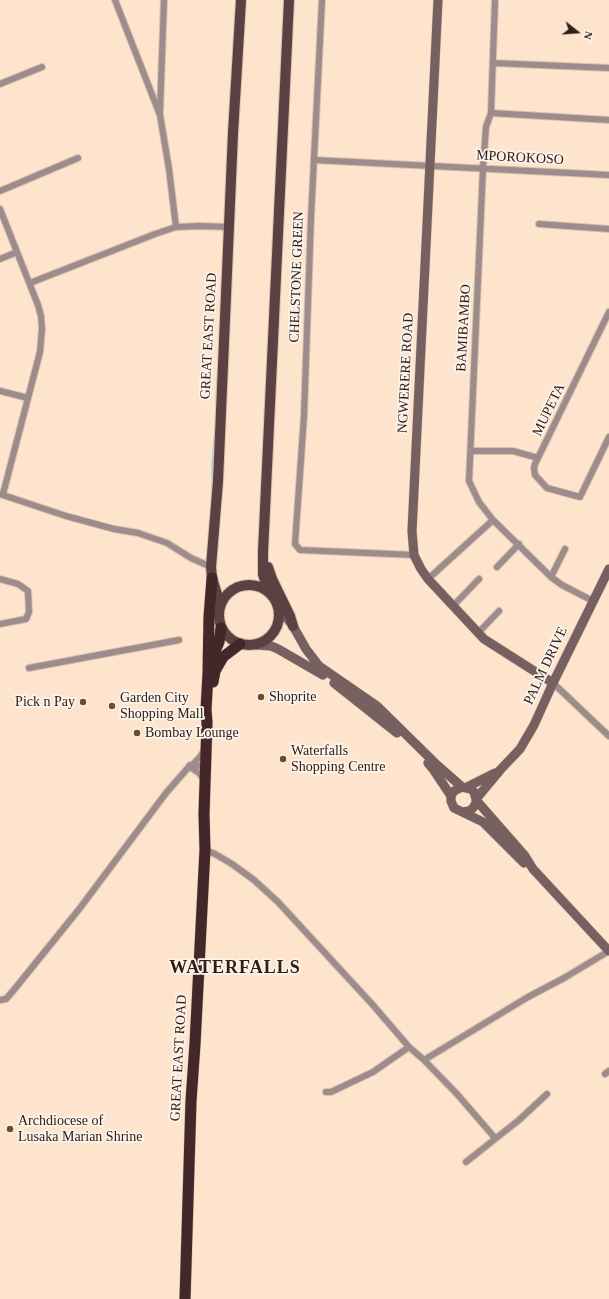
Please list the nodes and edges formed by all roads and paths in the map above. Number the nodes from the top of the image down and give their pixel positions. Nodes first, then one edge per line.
1 (115, 0) edge
2 (164, 0) edge
3 (241, 0) edge
4 (289, 0) edge
5 (322, 0) edge
6 (438, 0) edge
7 (496, 0) edge
8 (493, 63) junction
9 (42, 67) dead end
10 (609, 68) edge
11 (0, 84) edge
12 (490, 113) junction
13 (160, 115) junction
14 (609, 120) edge
15 (78, 158) dead end
16 (314, 160) junction
17 (431, 166) junction
18 (483, 168) junction
19 (609, 175) edge
20 (0, 191) edge
21 (0, 209) edge
22 (539, 224) dead end
23 (176, 227) junction
24 (230, 227) junction
25 (609, 229) edge
26 (17, 252) junction
27 (0, 259) edge
28 (30, 283) junction
29 (609, 312) edge
30 (0, 392) edge
31 (28, 398) junction
32 (609, 437) edge
33 (470, 451) junction
34 (538, 458) junction
35 (1, 494) edge
36 (493, 520) junction
37 (519, 544) junction
38 (566, 549) dead end
39 (263, 552) junction
40 (414, 555) junction
41 (498, 567) dead end
42 (609, 569) edge
43 (212, 572) junction
44 (551, 577) junction
45 (0, 579) edge
46 (428, 579) junction
47 (479, 579) dead end
48 (268, 591) junction
49 (593, 601) junction
50 (220, 604) junction
51 (453, 606) junction
52 (279, 608) junction
53 (499, 611) dead end
54 (0, 624) edge
55 (293, 626) junction
56 (221, 628) junction
57 (478, 633) junction
58 (179, 640) dead end
59 (240, 644) junction
60 (256, 645) junction
61 (29, 668) dead end
62 (208, 673) junction
63 (553, 683) junction
64 (207, 722) junction
65 (609, 736) edge
66 (206, 746) junction
67 (191, 767) junction
68 (205, 768) junction
69 (501, 769) junction
70 (494, 777) junction
71 (205, 781) junction
72 (465, 787) junction
73 (451, 796) junction
74 (476, 799) junction
75 (463, 812) junction
76 (487, 813) junction
77 (205, 850) junction
78 (533, 869) junction
79 (609, 951) edge
80 (0, 1000) edge
81 (409, 1047) junction
82 (424, 1060) junction
83 (326, 1092) dead end
84 (547, 1094) dead end
85 (495, 1138) junction
86 (466, 1162) dead end
87 (185, 1299) edge

1 - 13 street
2 - 13 street
3 - 24 main road, GREAT EAST ROAD
4 - 39 main road
5 - 16 street, CHELSTONE GREEN
6 - 17 street, NGWERERE ROAD
7 - 8 street, BAMIBAMBO
8 - 10 street
8 - 12 street, BAMIBAMBO
9 - 11 street
12 - 14 street
12 - 18 street, BAMIBAMBO
13 - 23 street
15 - 20 street
16 - 17 street, MPOROKOSO
16 - 40 street, CHELSTONE GREEN
17 - 18 street, MPOROKOSO
17 - 40 street, NGWERERE ROAD
18 - 19 street, MPOROKOSO
18 - 33 street, BAMIBAMBO
21 - 26 street
22 - 25 street
23 - 24 street
23 - 28 street
24 - 43 main road, GREAT EAST ROAD
26 - 27 street
26 - 28 street
28 - 31 street
29 - 34 street, MUPETA
30 - 31 street
31 - 35 street
32 - 34 street, MUPETA
33 - 34 street
33 - 36 street, BAMIBAMBO
35 - 43 street
36 - 37 street, BAMIBAMBO
36 - 46 street
37 - 41 street
37 - 44 street, BAMIBAMBO
38 - 44 street
39 - 48 main road
39 - 55 main road
40 - 46 street, NGWERERE ROAD
42 - 49 street, PALM DRIVE
43 - 50 main road
43 - 62 highway, GREAT EAST ROAD
44 - 49 street, BAMIBAMBO
45 - 54 street
46 - 51 street, NGWERERE ROAD
47 - 51 street
48 - 50 main road
48 - 52 main road
49 - 63 street, PALM DRIVE
50 - 56 main road
51 - 57 street, NGWERERE ROAD
52 - 55 street
52 - 60 main road
53 - 57 street
55 - 72 street
56 - 59 main road
56 - 62 highway, GREAT EAST ROAD
57 - 63 street, NGWERERE ROAD
58 - 61 street
59 - 60 main road
59 - 64 highway, GREAT EAST ROAD
60 - 73 street
62 - 64 highway, GREAT EAST ROAD
63 - 65 street
63 - 69 street, PALM DRIVE
64 - 66 highway, GREAT EAST ROAD
66 - 67 street
66 - 68 highway, GREAT EAST ROAD
67 - 68 street
67 - 71 street
67 - 80 street
68 - 71 highway, GREAT EAST ROAD
69 - 70 street, PALM DRIVE
69 - 72 street, PALM DRIVE
70 - 74 street, PALM DRIVE
70 - 76 street, PALM DRIVE
71 - 77 highway, GREAT EAST ROAD
72 - 73 street
72 - 74 street
73 - 75 street
74 - 75 street
74 - 76 street
75 - 78 street
76 - 78 street
77 - 81 street
77 - 87 highway, GREAT EAST ROAD
78 - 79 street
79 - 82 street
81 - 82 street
81 - 83 street
82 - 85 street
84 - 85 street
85 - 86 street

